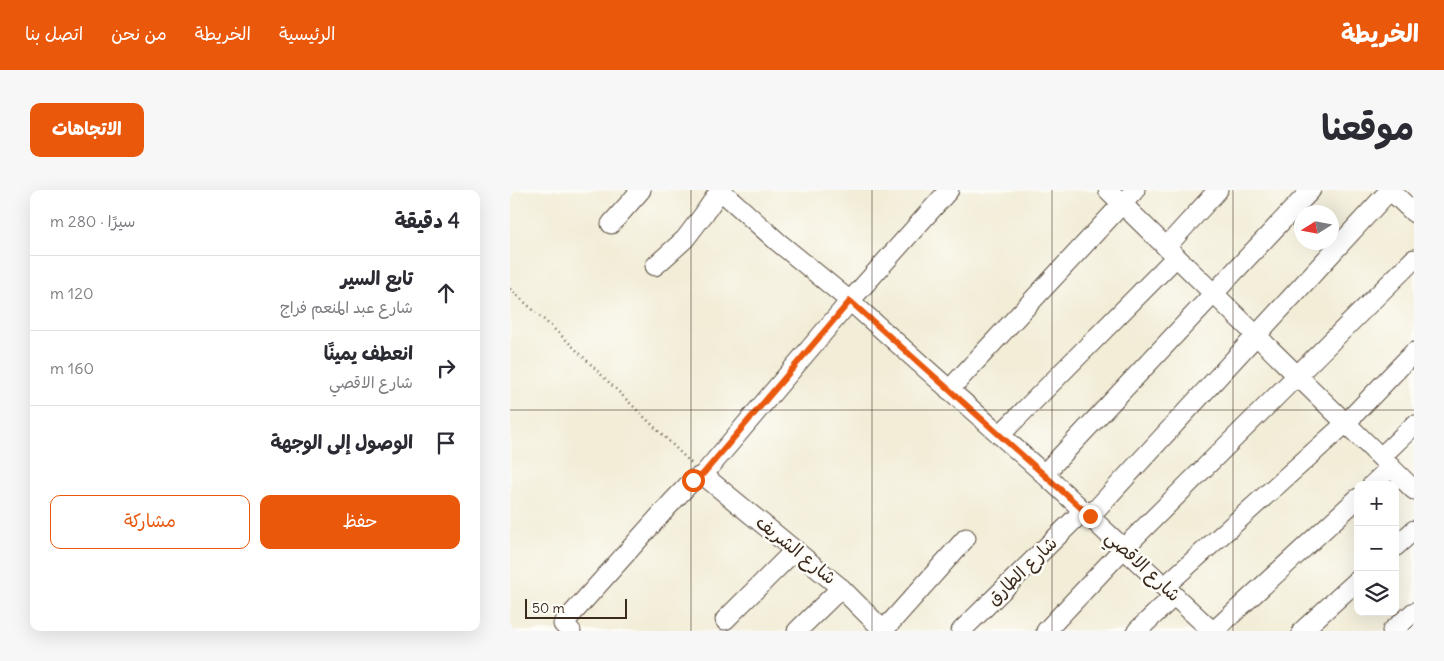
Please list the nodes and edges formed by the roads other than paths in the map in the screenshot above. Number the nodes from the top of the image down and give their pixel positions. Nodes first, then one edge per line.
1 (641, 190) edge
2 (720, 190) edge
3 (949, 190) edge
4 (1108, 190) edge
5 (1135, 190) edge
6 (1218, 190) edge
7 (1311, 190) edge
8 (1390, 190) edge
9 (1122, 204) junction
10 (1414, 213) edge
11 (611, 224) dead end
12 (1171, 252) junction
13 (1414, 259) edge
14 (655, 266) dead end
15 (1214, 294) junction
16 (850, 301) junction
17 (1256, 336) junction
18 (1414, 352) edge
19 (1297, 376) junction
20 (949, 390) junction
21 (1346, 423) junction
22 (1414, 425) edge
23 (1000, 435) junction
24 (1386, 462) junction
25 (703, 474) junction
26 (1044, 474) junction
27 (1374, 481) edge
28 (1414, 490) edge
29 (1354, 502) edge
30 (1087, 513) junction
31 (1414, 530) edge
32 (966, 538) dead end
33 (1399, 543) edge
34 (1124, 548) junction
35 (795, 550) junction
36 (1354, 584) edge
37 (841, 588) junction
38 (1169, 592) junction
39 (1414, 612) edge
40 (725, 620) dead end
41 (563, 629) edge
42 (797, 631) edge
43 (883, 631) edge
44 (961, 631) edge
45 (1046, 631) edge
46 (1137, 631) edge
47 (1213, 631) edge
48 (1302, 631) edge
49 (1392, 631) edge

1 - 11 street
2 - 14 street
2 - 16 street, شارع الاقصي
3 - 16 street
4 - 9 street
5 - 9 street
6 - 12 street
7 - 15 street
8 - 10 street
8 - 17 street, شارع الطارق
9 - 12 street
9 - 20 street
12 - 15 street
12 - 23 street
13 - 19 street
15 - 17 street
15 - 26 street
16 - 20 street, شارع الاقصي
16 - 25 street
17 - 19 street
17 - 30 street, شارع الطارق
18 - 21 street
19 - 21 street
19 - 34 street
20 - 23 street, شارع الاقصي
21 - 24 street
21 - 38 street
22 - 24 street
23 - 26 street, شارع الاقصي
24 - 27 street
24 - 28 street
25 - 35 street, شارع الشريف
25 - 41 street
26 - 30 street, شارع الاقصي
29 - 47 street
30 - 34 street, شارع الاقصي
30 - 44 street, شارع الطارق
31 - 33 street
32 - 43 street
34 - 38 street, شارع الاقصي
34 - 45 street
35 - 37 street, شارع الشريف
35 - 40 street
36 - 48 street
37 - 42 street
37 - 43 street, شارع الشريف
38 - 46 street
38 - 47 street, شارع الاقصي
39 - 49 street

